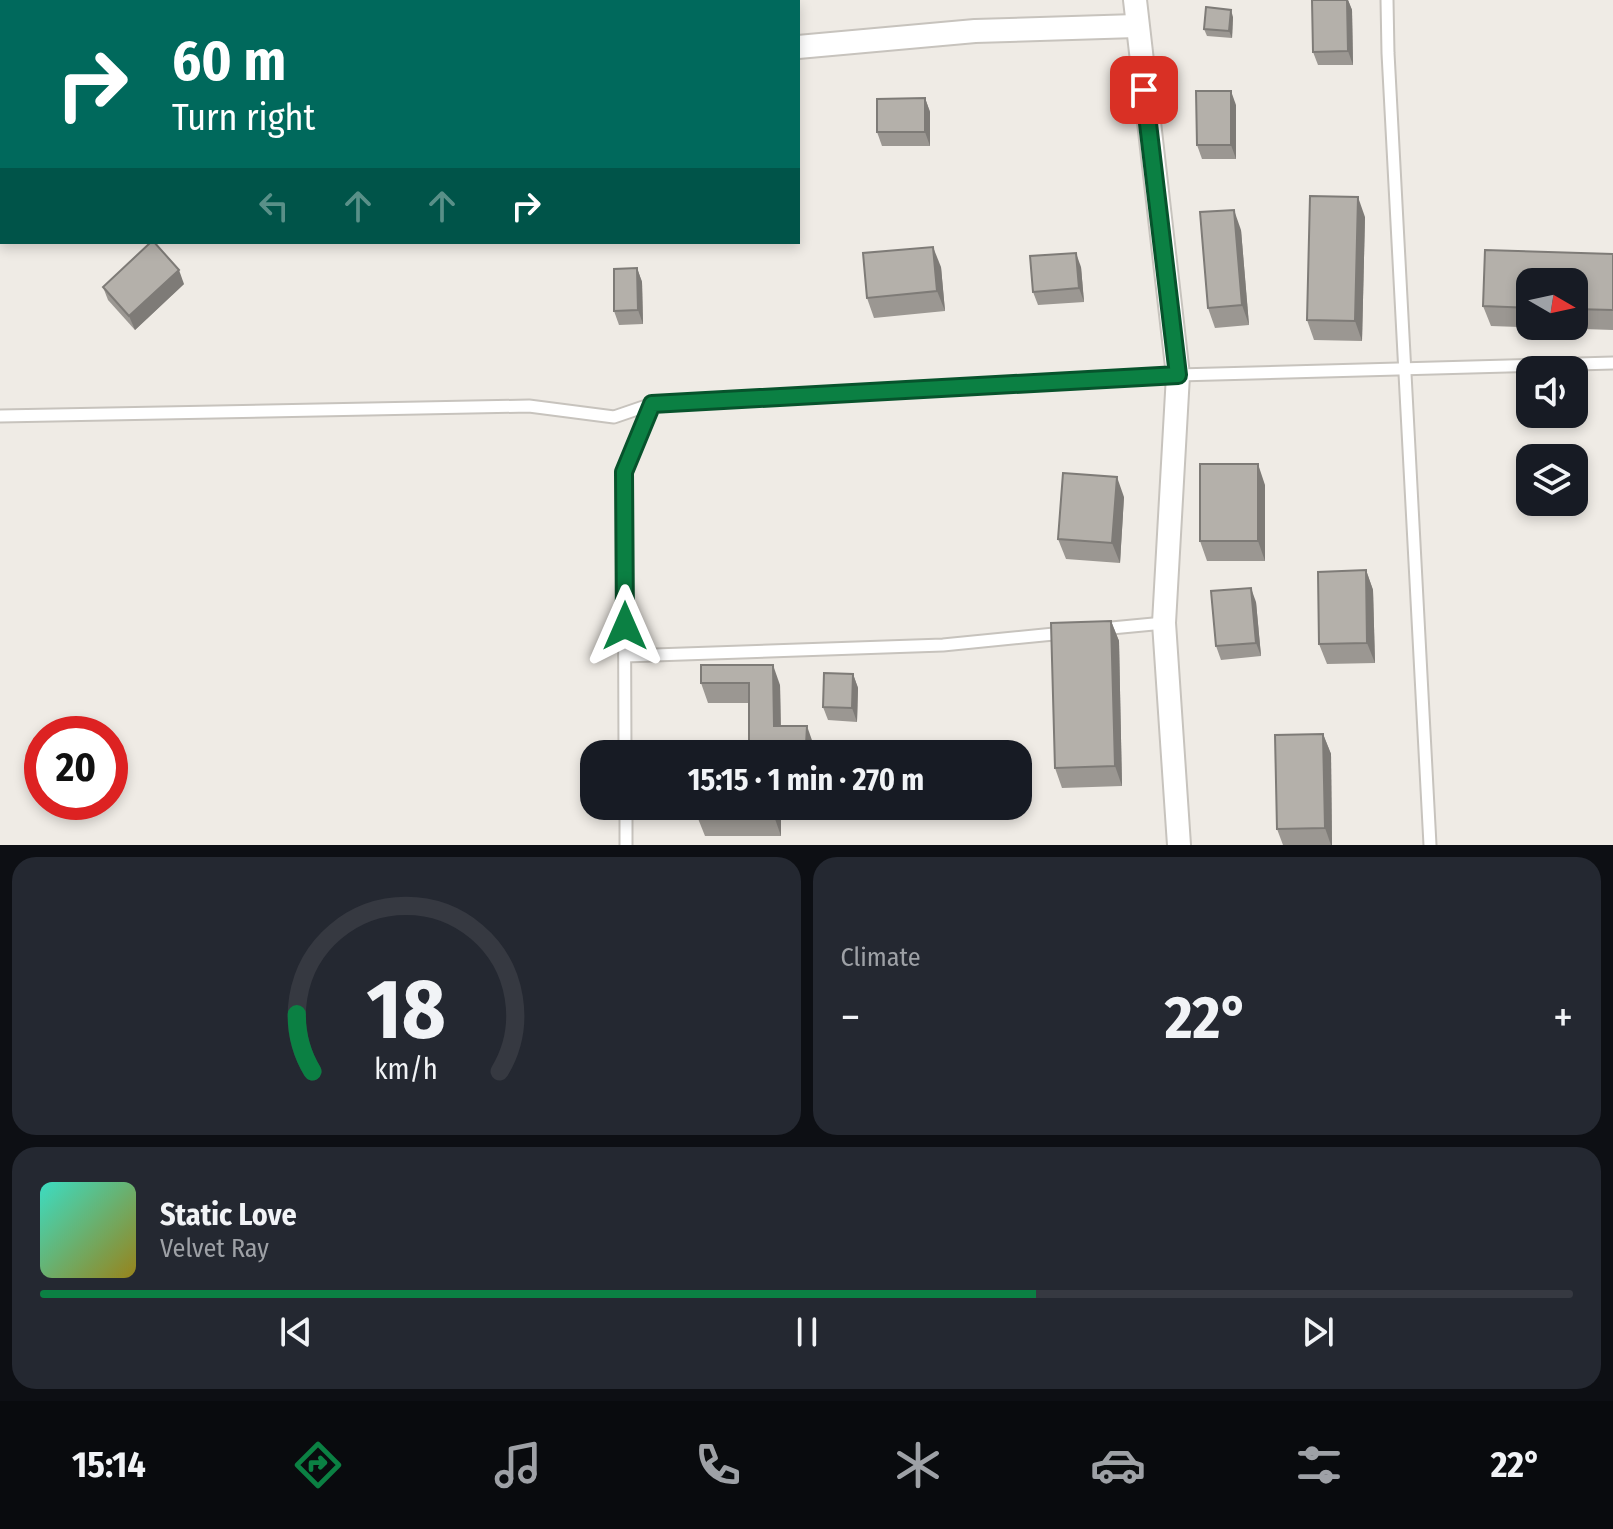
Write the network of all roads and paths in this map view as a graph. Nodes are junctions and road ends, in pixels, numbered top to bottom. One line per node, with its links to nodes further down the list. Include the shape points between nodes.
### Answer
1 (1135, 0): 3 (street)
2 (1387, 0): 6 (lane)
3 (1136, 26): 4 (street, via 975,31); 7 (street)
4 (800, 47)
5 (1613, 363): 6 (lane)
6 (1406, 369): 7 (lane); 18 (lane)
7 (1178, 375): 8 (lane); 10 (street)
8 (652, 404): 9 (lane, via 614,417 529,406); 13 (lane, via 624,472)
9 (0, 416)
10 (1164, 623): 11 (lane); 17 (street)
11 (1085, 631)
12 (1069, 632): 13 (lane, via 943,645)
13 (625, 656): 14 (lane)
14 (625, 740)
15 (626, 820): 16 (lane)
16 (626, 845)
17 (1179, 845)
18 (1430, 845)

